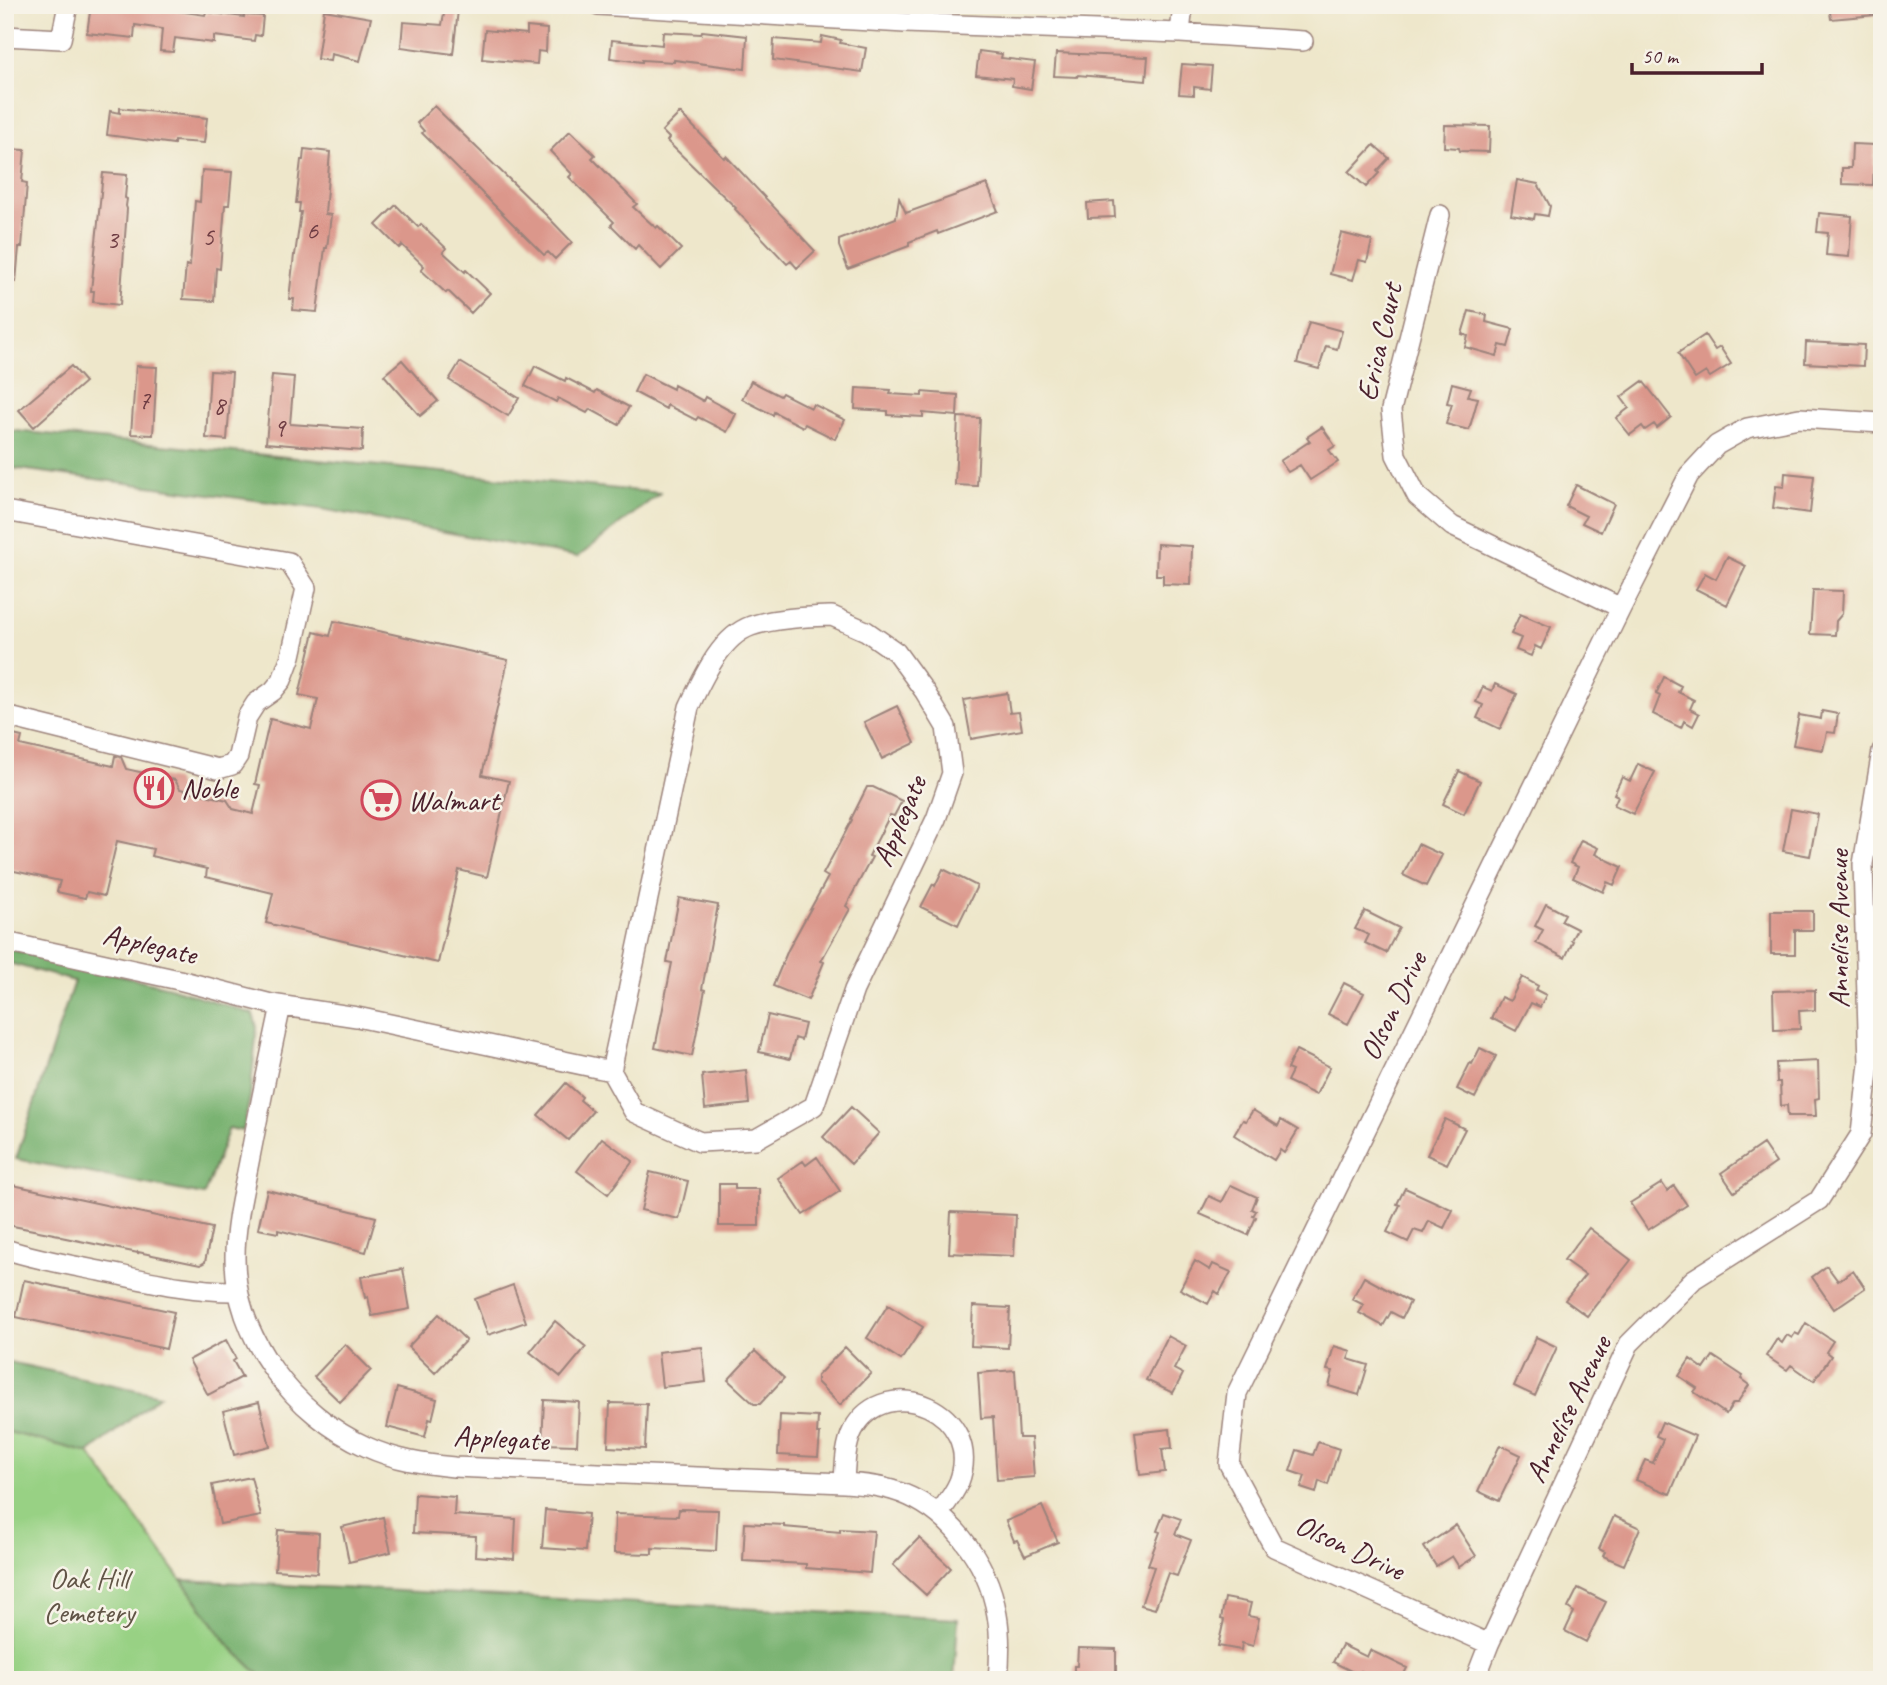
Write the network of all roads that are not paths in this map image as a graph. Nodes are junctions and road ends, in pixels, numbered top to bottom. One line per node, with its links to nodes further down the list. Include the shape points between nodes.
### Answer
1 (68, 5): 5 (street, via 61,39)
2 (598, 5): 4 (street)
3 (1182, 5): 4 (street)
4 (1180, 33): 6 (street)
5 (5, 36)
6 (1303, 41)
7 (1440, 215): 10 (street, Erica Court, via 1391,411 1396,455 1417,496 1452,526)
8 (1882, 423): 10 (street, Olson Drive, via 1799,418 1747,428 1717,445 1689,475)
9 (5, 511): 11 (street, via 289,562 306,588 282,680 247,717 232,765 218,769)
10 (1620, 608): 20 (street, Olson Drive, via 1237,1393 1229,1464 1274,1547)
11 (5, 716)
12 (1882, 751): 20 (street, Annelise Avenue, via 1863,864 1869,1063 1861,1134 1819,1200 1694,1279 1629,1344)
13 (5, 942): 14 (street, Applegate)
14 (281, 1006): 15 (street, Applegate, via 357,1017); 17 (street, Applegate, via 238,1221)
15 (611, 1071): 15 (street, Applegate, via 689,707 704,677 726,643 749,627 832,615 866,631 896,652 925,692 946,727 952,773 936,819 854,990 814,1106 756,1139 700,1142 634,1112)
16 (5, 1249): 17 (street, via 166,1285)
17 (238, 1291): 18 (street, Applegate, via 257,1341 288,1389 324,1423 367,1448 397,1458 454,1467)
18 (844, 1483): 19 (street, Applegate, via 895,1490); 19 (street, via 846,1451 861,1418 884,1404 906,1401 926,1405 944,1415 952,1426 963,1457 958,1483)
19 (939, 1513): 21 (street, Applegate, via 981,1566 995,1606 1001,1652)
20 (1489, 1644): 22 (street, Annelise Avenue)
21 (998, 1680)
22 (1475, 1680)

